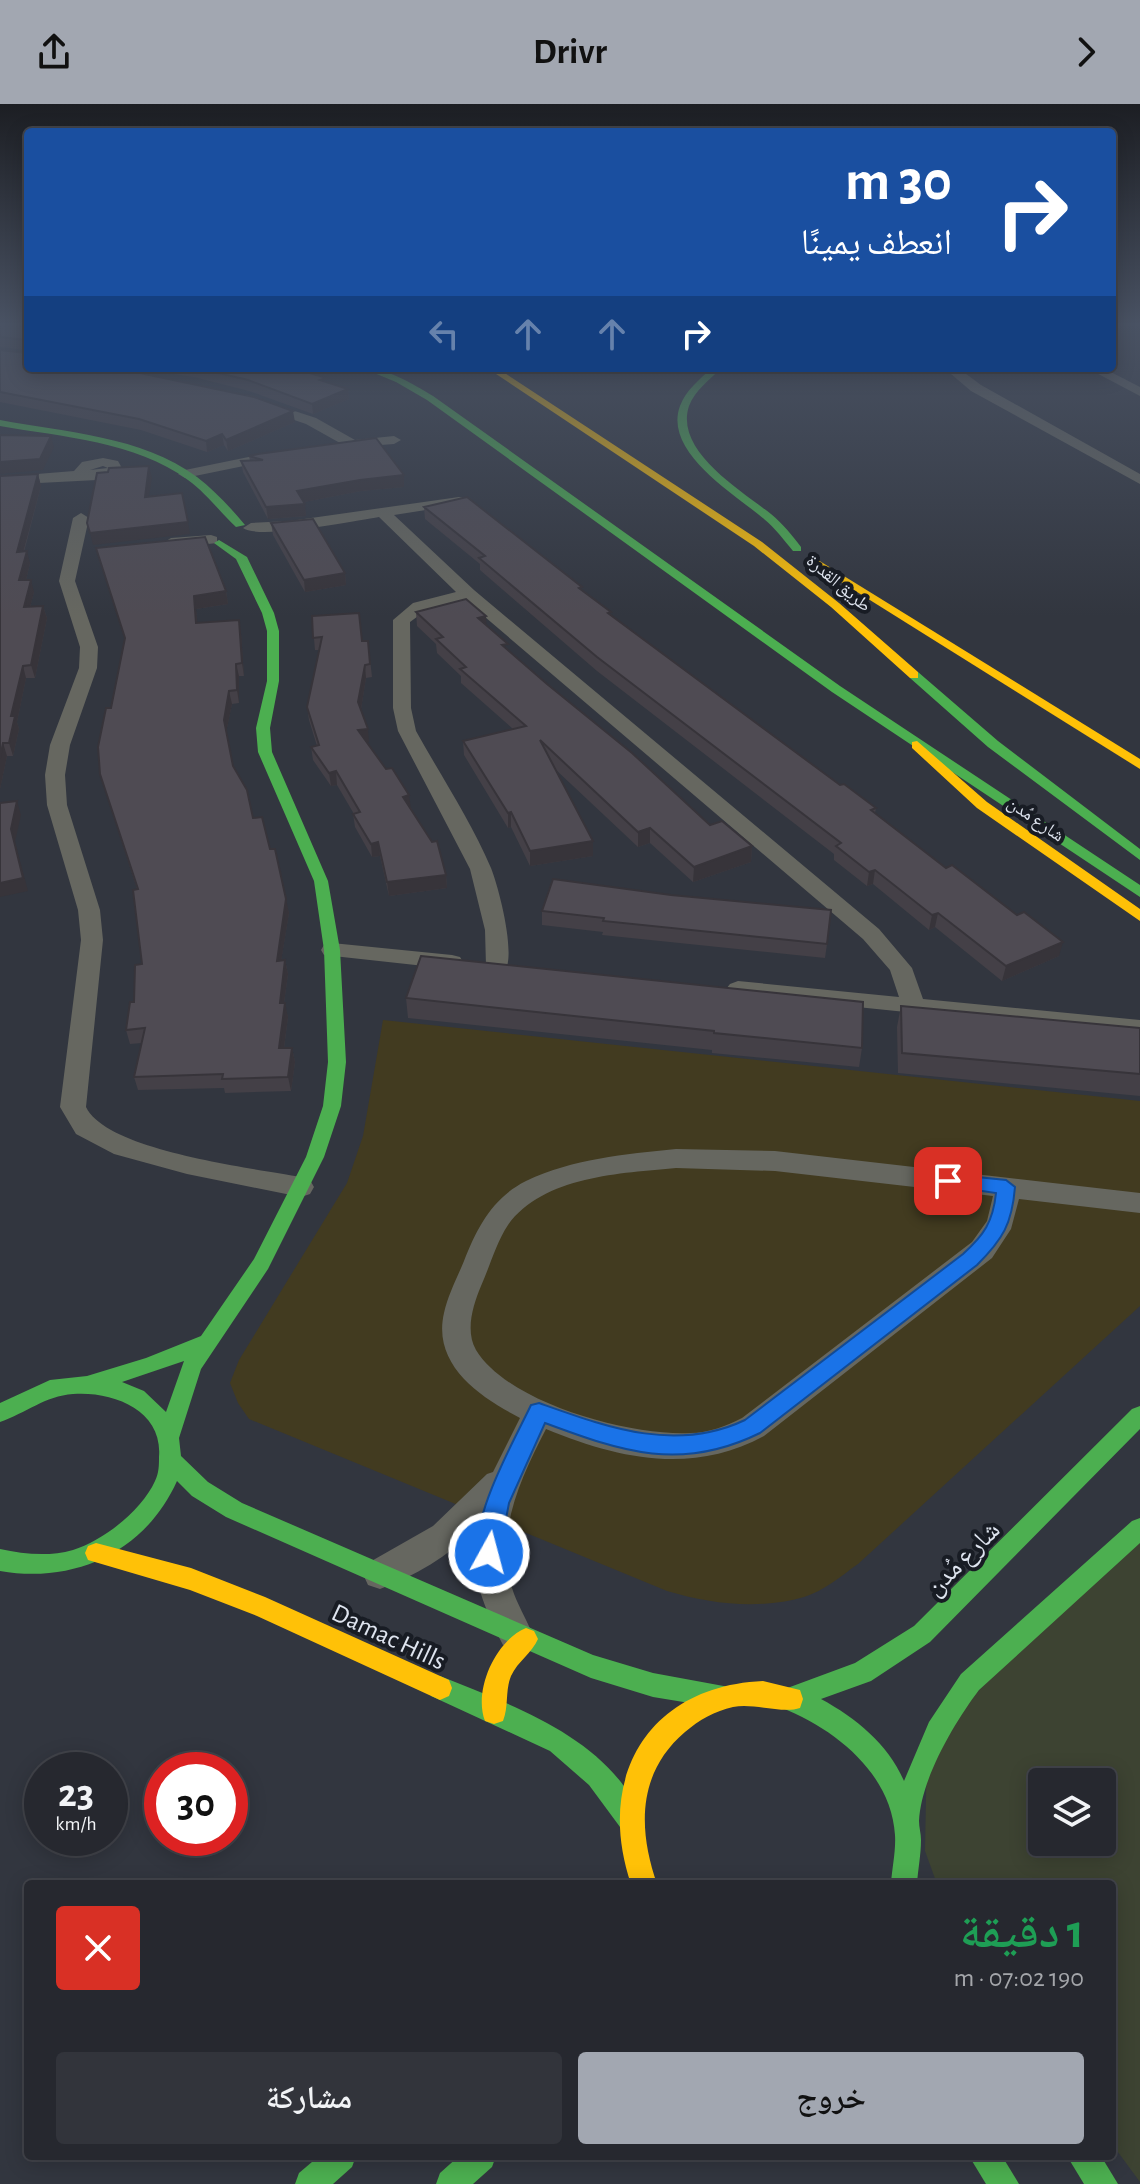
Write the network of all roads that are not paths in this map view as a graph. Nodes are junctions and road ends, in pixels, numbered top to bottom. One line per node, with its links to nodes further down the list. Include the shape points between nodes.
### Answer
1 (311, 421): 9 (street)
2 (463, 421): 23 (main road)
3 (572, 421): 25 (main road, طريق القدرة, via 758,544 993,744)
4 (596, 421): 21 (main road, طريق القدرة)
5 (681, 421): 21 (main road, via 686,439 709,472 768,517)
6 (1035, 421): 14 (street)
7 (0, 423): 12 (main road, via 133,453)
8 (394, 440): 9 (street)
9 (352, 444): 10 (street)
10 (324, 448)
11 (297, 452): 12 (street)
12 (185, 474): 19 (main road, via 213,497)
13 (86, 475): 15 (street)
14 (1140, 480)
15 (0, 481)
16 (459, 501): 17 (street)
17 (382, 512): 19 (street); 22 (street)
18 (81, 518): 34 (street, via 80,554 67,581 89,647 88,668 60,745 55,775 57,805 89,910 92,940 73,1107 85,1128 108,1142)
19 (232, 534): 20 (street); 28 (main road, via 273,631 265,752 321,881)
20 (150, 546)
21 (797, 549): 24 (main road, طريق القدرة)
22 (468, 594): 29 (street, via 419,607 401,620 402,708 417,754 481,869 496,930); 32 (street, via 871,934 901,968)
23 (916, 744): 26 (main road); 27 (main road, شارع مُدن, via 982,805)
24 (1140, 765)
25 (1140, 856)
26 (1140, 892)
27 (1140, 916)
28 (332, 950): 29 (street); 34 (main road, via 336,1076 332,1106)
29 (497, 966): 30 (street)
30 (528, 969)
31 (713, 987): 32 (street)
32 (914, 1006): 33 (street)
33 (1140, 1028)
34 (301, 1187): 37 (main road, via 261,1264)
35 (1006, 1187): 36 (street); 39 (street, via 999,1228 982,1250 739,1434 707,1445 662,1446 594,1432); 39 (street, via 714,1156 640,1162 531,1190 509,1205 494,1225 462,1297 456,1332 463,1356 479,1377)
36 (1140, 1203)
37 (203, 1344): 38 (main road); 42 (main road, via 182,1388)
38 (92, 1382): 40 (main road, via 58,1385 25,1396); 42 (main road, via 124,1388 150,1403)
39 (539, 1412): 44 (street)
40 (0, 1413)
41 (1140, 1415): 51 (main road, شارع مُدن, via 1125,1440 922,1634 845,1683)
42 (169, 1436): 43 (main road)
43 (171, 1460): 46 (main road, via 160,1495 134,1528); 48 (main road, via 208,1497)
44 (510, 1469): 48 (street, via 449,1535); 49 (street, via 493,1519 489,1553 494,1584)
45 (1140, 1528): 54 (main road, via 949,1705 919,1764)
46 (96, 1553): 47 (main road, via 43,1567); 52 (main road, Damac Hills, via 160,1569 253,1603)
47 (0, 1560)
48 (380, 1574): 49 (main road)
49 (520, 1636): 50 (main road, via 642,1685); 52 (main road, via 497,1674)
50 (720, 1696): 51 (main road, via 756,1691); 53 (main road, via 692,1705 656,1740 635,1779)
51 (794, 1696): 54 (main road, via 835,1716 877,1756 896,1788)
52 (494, 1712): 53 (main road, Damac Hills, via 559,1742 587,1762)
53 (629, 1818): 55 (main road)
54 (906, 1823): 58 (main road)
55 (634, 1859): 56 (main road); 57 (main road)
56 (622, 1880)
57 (642, 1880)
58 (905, 1880)
59 (337, 2160): 63 (main road)
60 (477, 2160): 64 (main road)
61 (987, 2160): 65 (main road)
62 (1085, 2160): 66 (main road)
63 (310, 2184)
64 (451, 2184)
65 (1004, 2184)
66 (1103, 2184)

